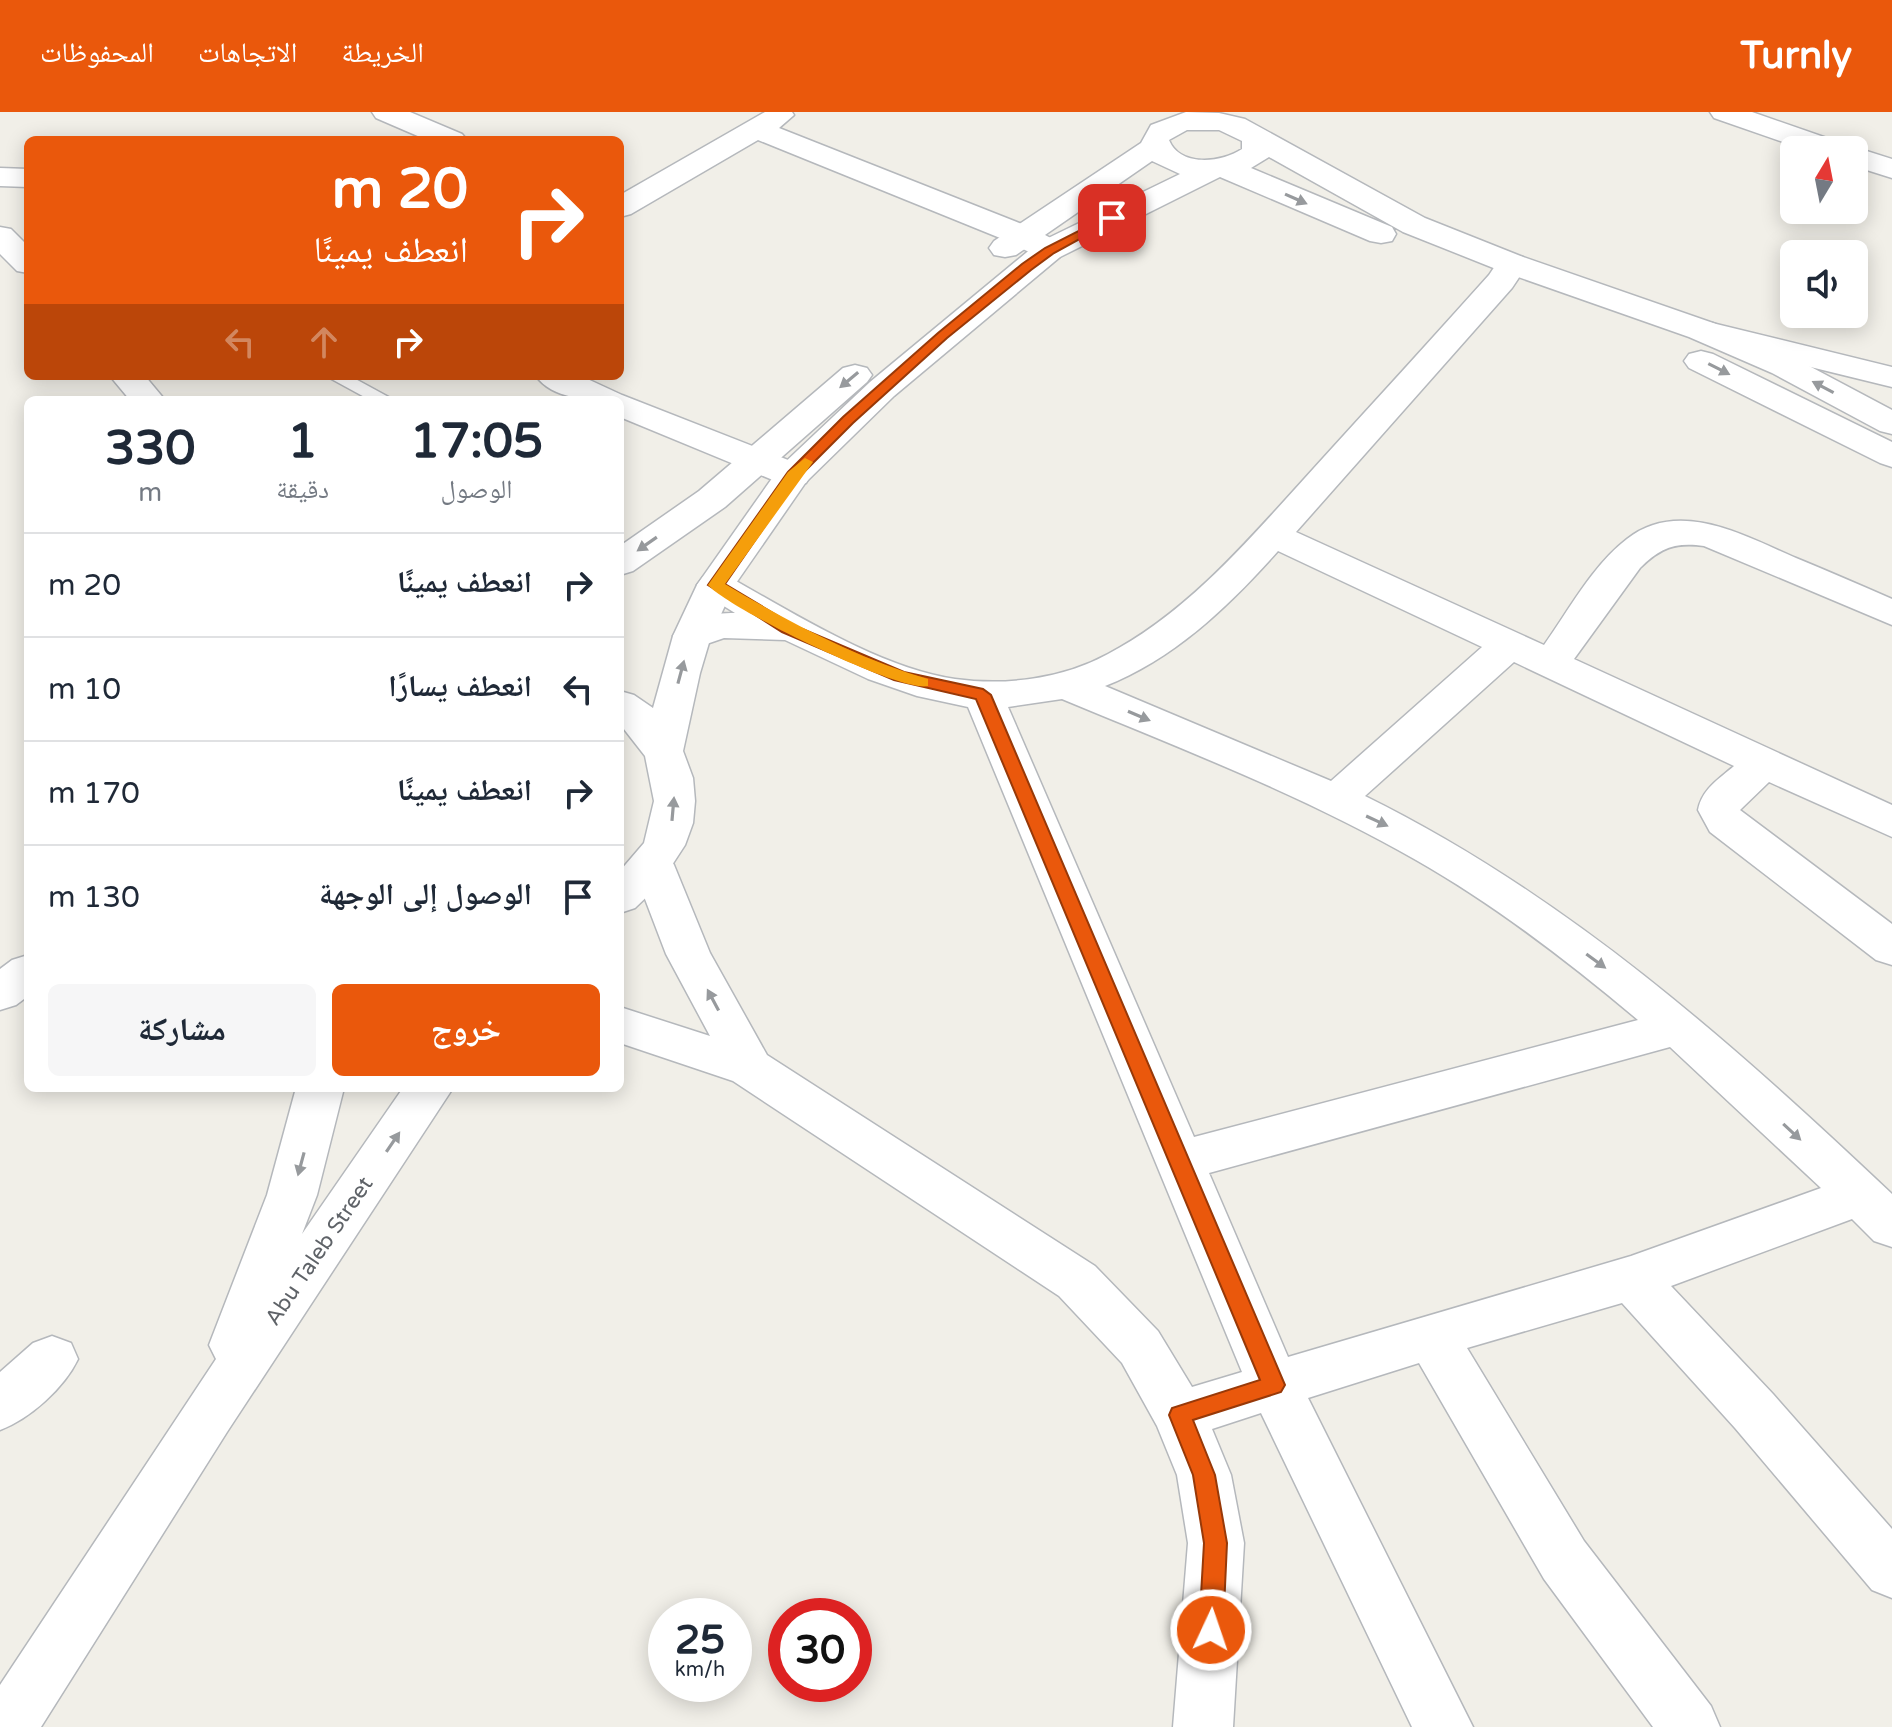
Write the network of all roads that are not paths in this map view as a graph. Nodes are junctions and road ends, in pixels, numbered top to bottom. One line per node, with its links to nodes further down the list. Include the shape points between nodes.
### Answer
1 (386, 112): 8 (street)
2 (786, 112): 6 (street)
3 (1724, 112): 4 (street)
4 (1763, 118): 9 (street)
5 (1238, 124): 7 (street, via 1193,118); 11 (street, via 1257,153 1239,165); 19 (street)
6 (757, 129): 15 (street); 17 (street)
7 (1157, 129): 11 (street, via 1171,160); 17 (street)
8 (443, 136)
9 (1803, 136)
10 (1868, 161): 12 (street)
11 (1220, 168): 17 (street); 19 (street, one-way to 19, via 1319,209)
12 (1892, 169)
13 (0, 177): 14 (street)
14 (24, 178)
15 (624, 206)
16 (11, 241): 18 (street)
17 (1035, 243): 31 (street, one-way to 31); 32 (street, via 1000,287)
18 (24, 259)
19 (1506, 272): 20 (street); 30 (street, one-way to 30, via 1674,347); 33 (street)
20 (1701, 330): 21 (street); 29 (street, one-way to 20, via 1784,366)
21 (1892, 377)
22 (130, 380): 25 (street)
23 (348, 380): 26 (lane)
24 (562, 380): 27 (street)
25 (144, 396)
26 (378, 396)
27 (599, 396)
28 (624, 407): 31 (street)
29 (1892, 424)
30 (1892, 456)
31 (754, 461): 32 (street); 34 (street, one-way to 34, via 712,499)
32 (793, 475): 35 (street)
33 (1273, 535): 39 (street); 41 (street, via 1176,628 1124,663)
34 (624, 560)
35 (716, 585): 37 (street); 38 (street)
36 (1892, 613): 40 (street, via 1713,536 1668,533 1648,540 1617,572)
37 (788, 628): 38 (street, via 728,626); 42 (street, via 899,676)
38 (692, 636): 44 (street, one-way to 38)
39 (1510, 644): 40 (street); 46 (street)
40 (1551, 663): 45 (street)
41 (1068, 686): 42 (street); 46 (street, one-way to 46)
42 (983, 695): 58 (street)
43 (624, 706): 44 (street)
44 (665, 748): 48 (street, one-way to 44, via 672,825 676,785)
45 (1765, 762): 47 (street); 50 (street, via 1721,800 1725,821)
46 (1334, 801): 54 (street, one-way to 54, via 1484,882 1625,982)
47 (1892, 822)
48 (653, 865): 49 (street); 55 (street, one-way to 48, via 688,954)
49 (624, 893)
50 (1892, 948)
51 (24, 975): 52 (street)
52 (0, 993)
53 (624, 1026): 55 (street)
54 (1678, 1027): 58 (street); 59 (street, one-way to 59)
55 (750, 1068): 66 (street, via 1077,1281 1140,1347)
56 (319, 1092): 65 (street, Abu Taleb Street, one-way to 65, via 292,1195)
57 (426, 1092): 65 (street, Abu Taleb Street, one-way to 57)
58 (1180, 1161): 63 (street)
59 (1876, 1210): 60 (street)
60 (1632, 1278): 61 (street); 67 (street)
61 (1431, 1336): 63 (street); 71 (street, via 1564,1560)
62 (52, 1359): 64 (street)
63 (1274, 1385): 66 (street); 70 (street)
64 (0, 1406)
65 (208, 1415): 68 (street, Abu Taleb Street)
66 (1180, 1415): 69 (street, via 1204,1475 1216,1543)
67 (1892, 1571)
68 (7, 1727)
69 (1203, 1727)
70 (1443, 1727)
71 (1690, 1727)

